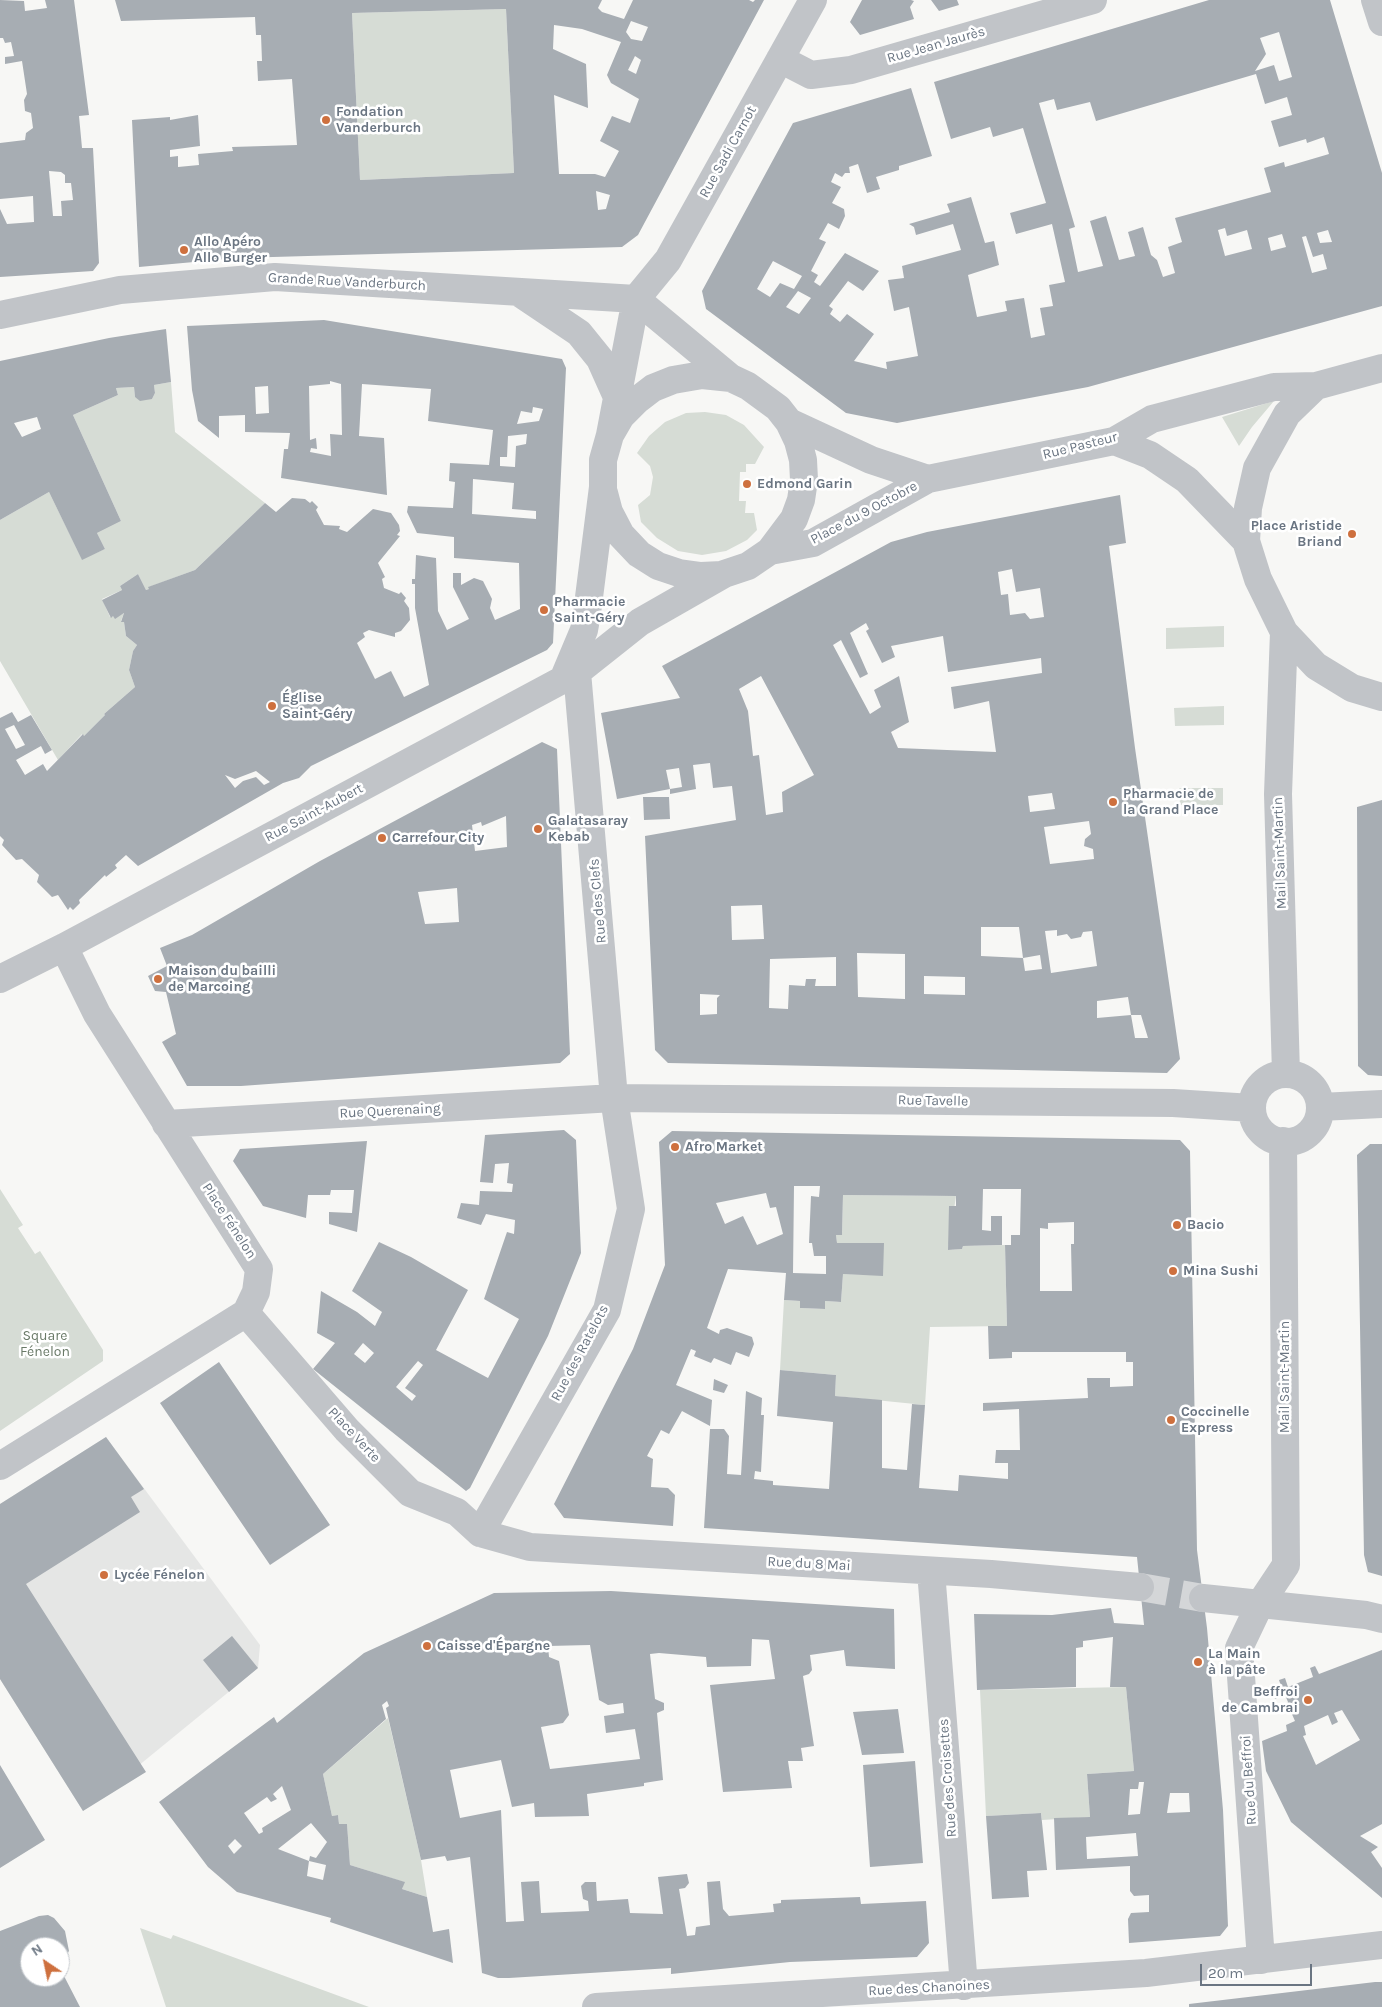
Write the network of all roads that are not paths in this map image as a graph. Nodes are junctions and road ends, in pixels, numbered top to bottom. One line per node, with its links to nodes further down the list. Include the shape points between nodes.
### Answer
1 (813, 0): 5 (street, Rue Sadi Carnot)
2 (1093, 0): 5 (street, Rue Jean Jaurès, via 851,70 811,75)
3 (1375, 0): 4 (street)
4 (1382, 22)
5 (780, 59): 7 (street, Rue Sadi Carnot, via 668,260)
6 (517, 291): 7 (street, Grande Rue Vanderburch); 8 (street, Grande Rue Vanderburch, via 275,277 120,290); 12 (street, via 579,333 600,359)
7 (636, 299): 10 (street, Place du 9 Octobre); 12 (street, Place du 9 Octobre)
8 (0, 315)
9 (1382, 368): 11 (street)
10 (731, 378): 13 (street, Place du 9 Octobre, via 764,395); 14 (street, Place du 9 Octobre, via 702,375 672,380 653,388 626,411)
11 (1316, 386): 15 (street, Rue Pasteur, via 1274,387 1152,419); 18 (street, via 1287,414 1257,468 1248,508)
12 (617, 397): 14 (street, Place du 9 Octobre)
13 (789, 422): 16 (street, Place du 9 Octobre, via 871,460); 19 (street, Place du 9 Octobre, via 803,460 804,480 794,519)
14 (610, 435): 17 (street, Place du 9 Octobre, via 603,460)
15 (1114, 441): 16 (street, Rue Pasteur); 18 (street, via 1150,455 1187,480)
16 (928, 479): 19 (street, Place du 9 Octobre, via 813,543)
17 (603, 487): 20 (street, Place du 9 Octobre, via 613,520 639,554 658,566 679,573); 22 (street, Place du 9 Octobre, via 584,630)
18 (1246, 540): 21 (street, via 1258,579)
19 (770, 551): 20 (street, Place du 9 Octobre, via 748,566)
20 (724, 574): 22 (street, Place du 9 Octobre, via 640,622)
21 (1284, 632): 23 (street, via 1316,666 1352,688); 27 (street, Mail Saint-Martin, via 1278,794)
22 (570, 676): 24 (street, Place du 9 Octobre); 25 (street, Rue Saint-Aubert)
23 (1382, 698)
24 (580, 703): 28 (street, Rue des Clefs)
25 (64, 947): 26 (street); 32 (street, Place Fénelon, via 97,1014)
26 (0, 979)
27 (1286, 1074): 30 (street, via 1295,1075 1310,1084 1319,1098); 31 (street, via 1276,1075 1258,1088)
28 (614, 1098): 31 (street, Rue Tavelle, via 1173,1103); 32 (street, Rue Querenaing); 36 (street, Rue des Ratelots, via 631,1209 607,1310)
29 (1382, 1104): 30 (street)
30 (1320, 1107): 33 (street, via 1319,1118 1305,1136)
31 (1252, 1108): 33 (street, via 1254,1118 1265,1134)
32 (166, 1124): 34 (street, Place Fénelon, via 259,1269 256,1292)
33 (1283, 1142): 40 (street, Mail Saint-Martin, via 1286,1565)
34 (246, 1313): 35 (street); 36 (street, Place Verte, via 348,1430 410,1493 457,1512)
35 (0, 1466)
36 (480, 1533): 37 (street, Rue du 8 Mai, via 530,1547)
37 (931, 1571): 38 (street, Rue du 8 Mai); 44 (street, Rue des Croisettes)
38 (1140, 1587)
39 (1203, 1598): 40 (street)
40 (1260, 1604): 41 (street); 43 (street, Rue du Beffroi, via 1239,1648)
41 (1382, 1619)
42 (1382, 1945): 43 (street, Rue des Chanoines)
43 (1261, 1960): 44 (street, Rue des Chanoines, via 1146,1973)
44 (964, 1986): 45 (street, Rue des Chanoines)
45 (596, 2007)

